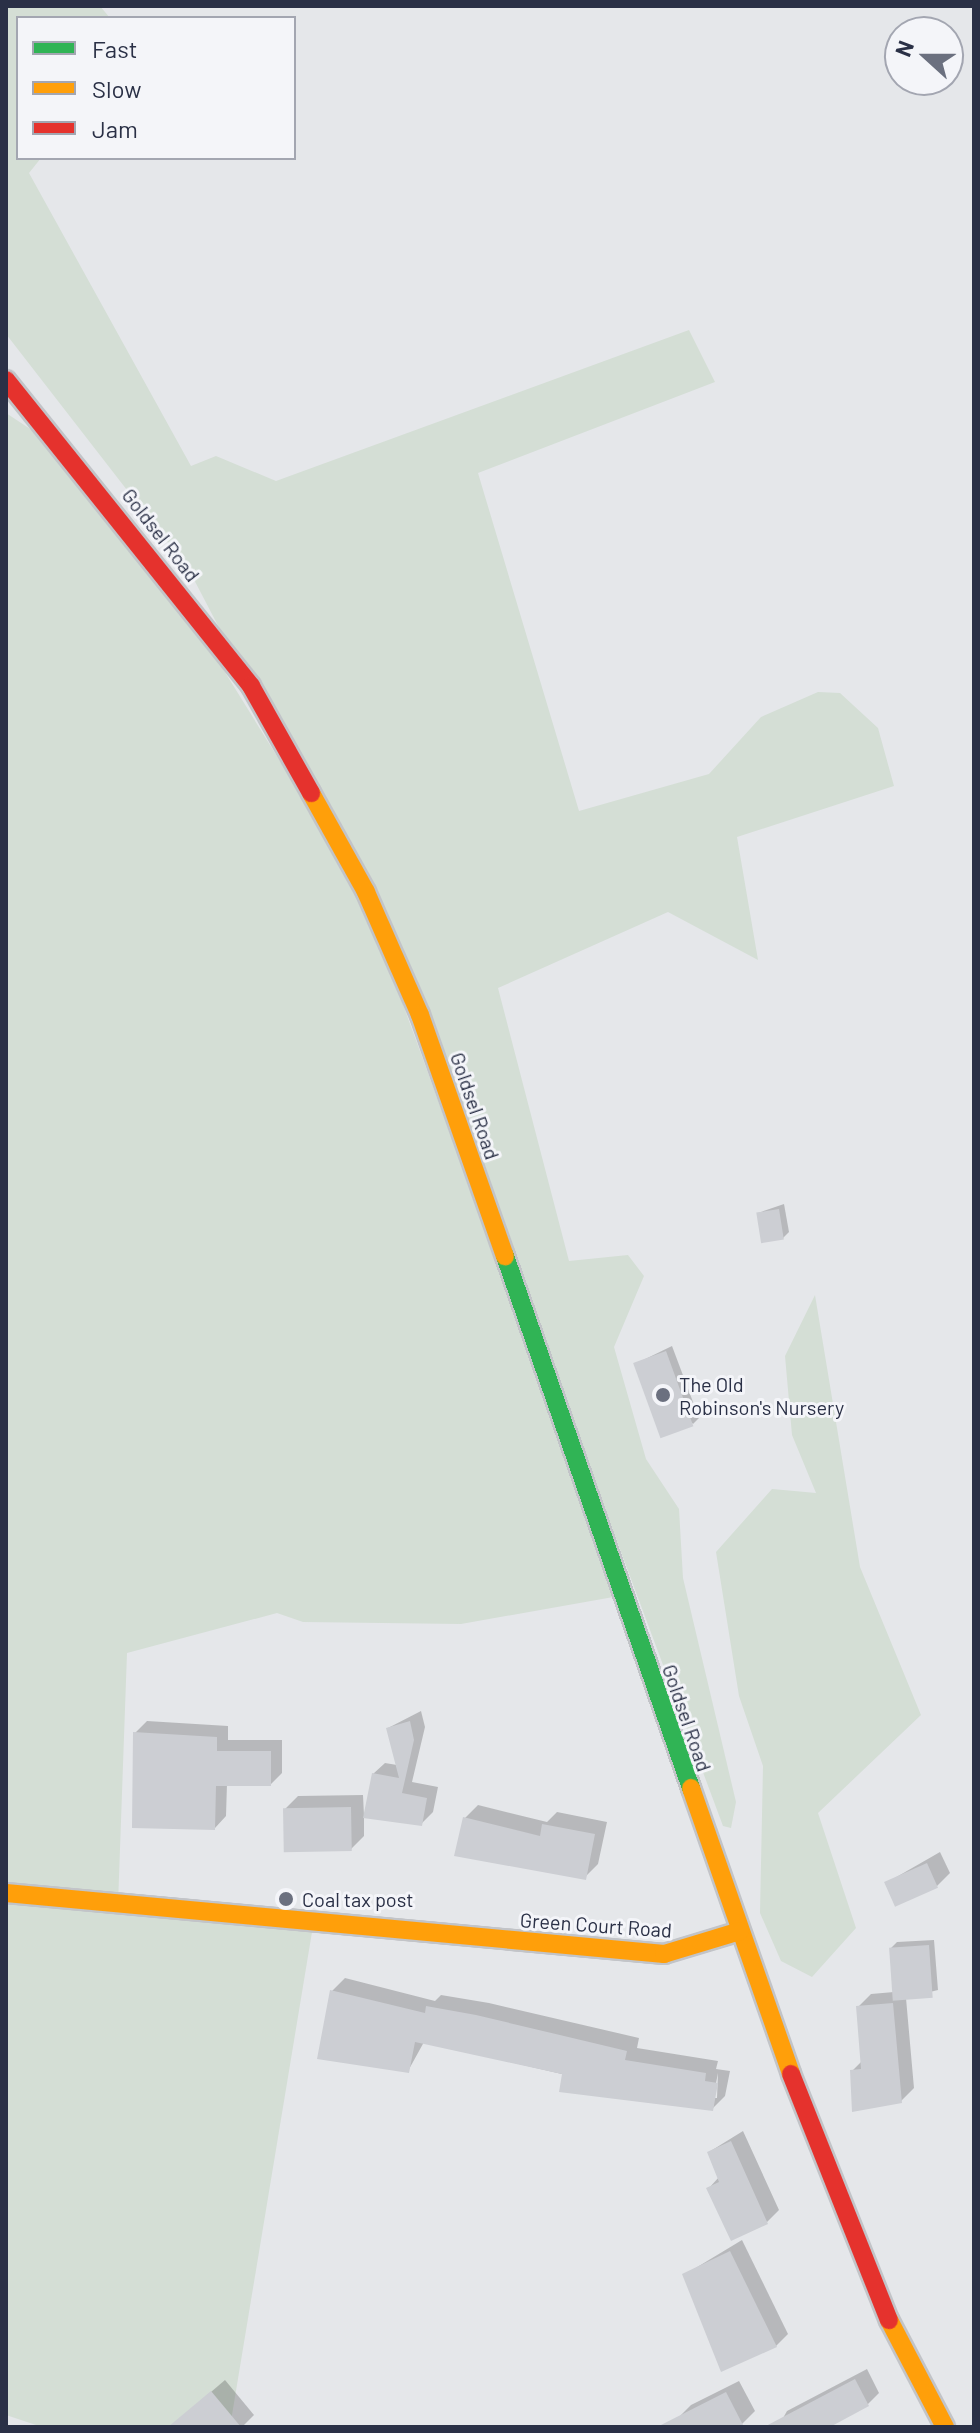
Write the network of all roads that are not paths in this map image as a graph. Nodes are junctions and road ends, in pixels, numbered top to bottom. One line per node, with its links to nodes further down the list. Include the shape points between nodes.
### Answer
1 (6, 380): 3 (main road, Goldsel Road, via 251,686 366,892 420,1015)
2 (6, 1893): 3 (main road, Green Court Road, via 664,1954)
3 (740, 1931): 4 (main road, via 861,2259)
4 (945, 2427)

